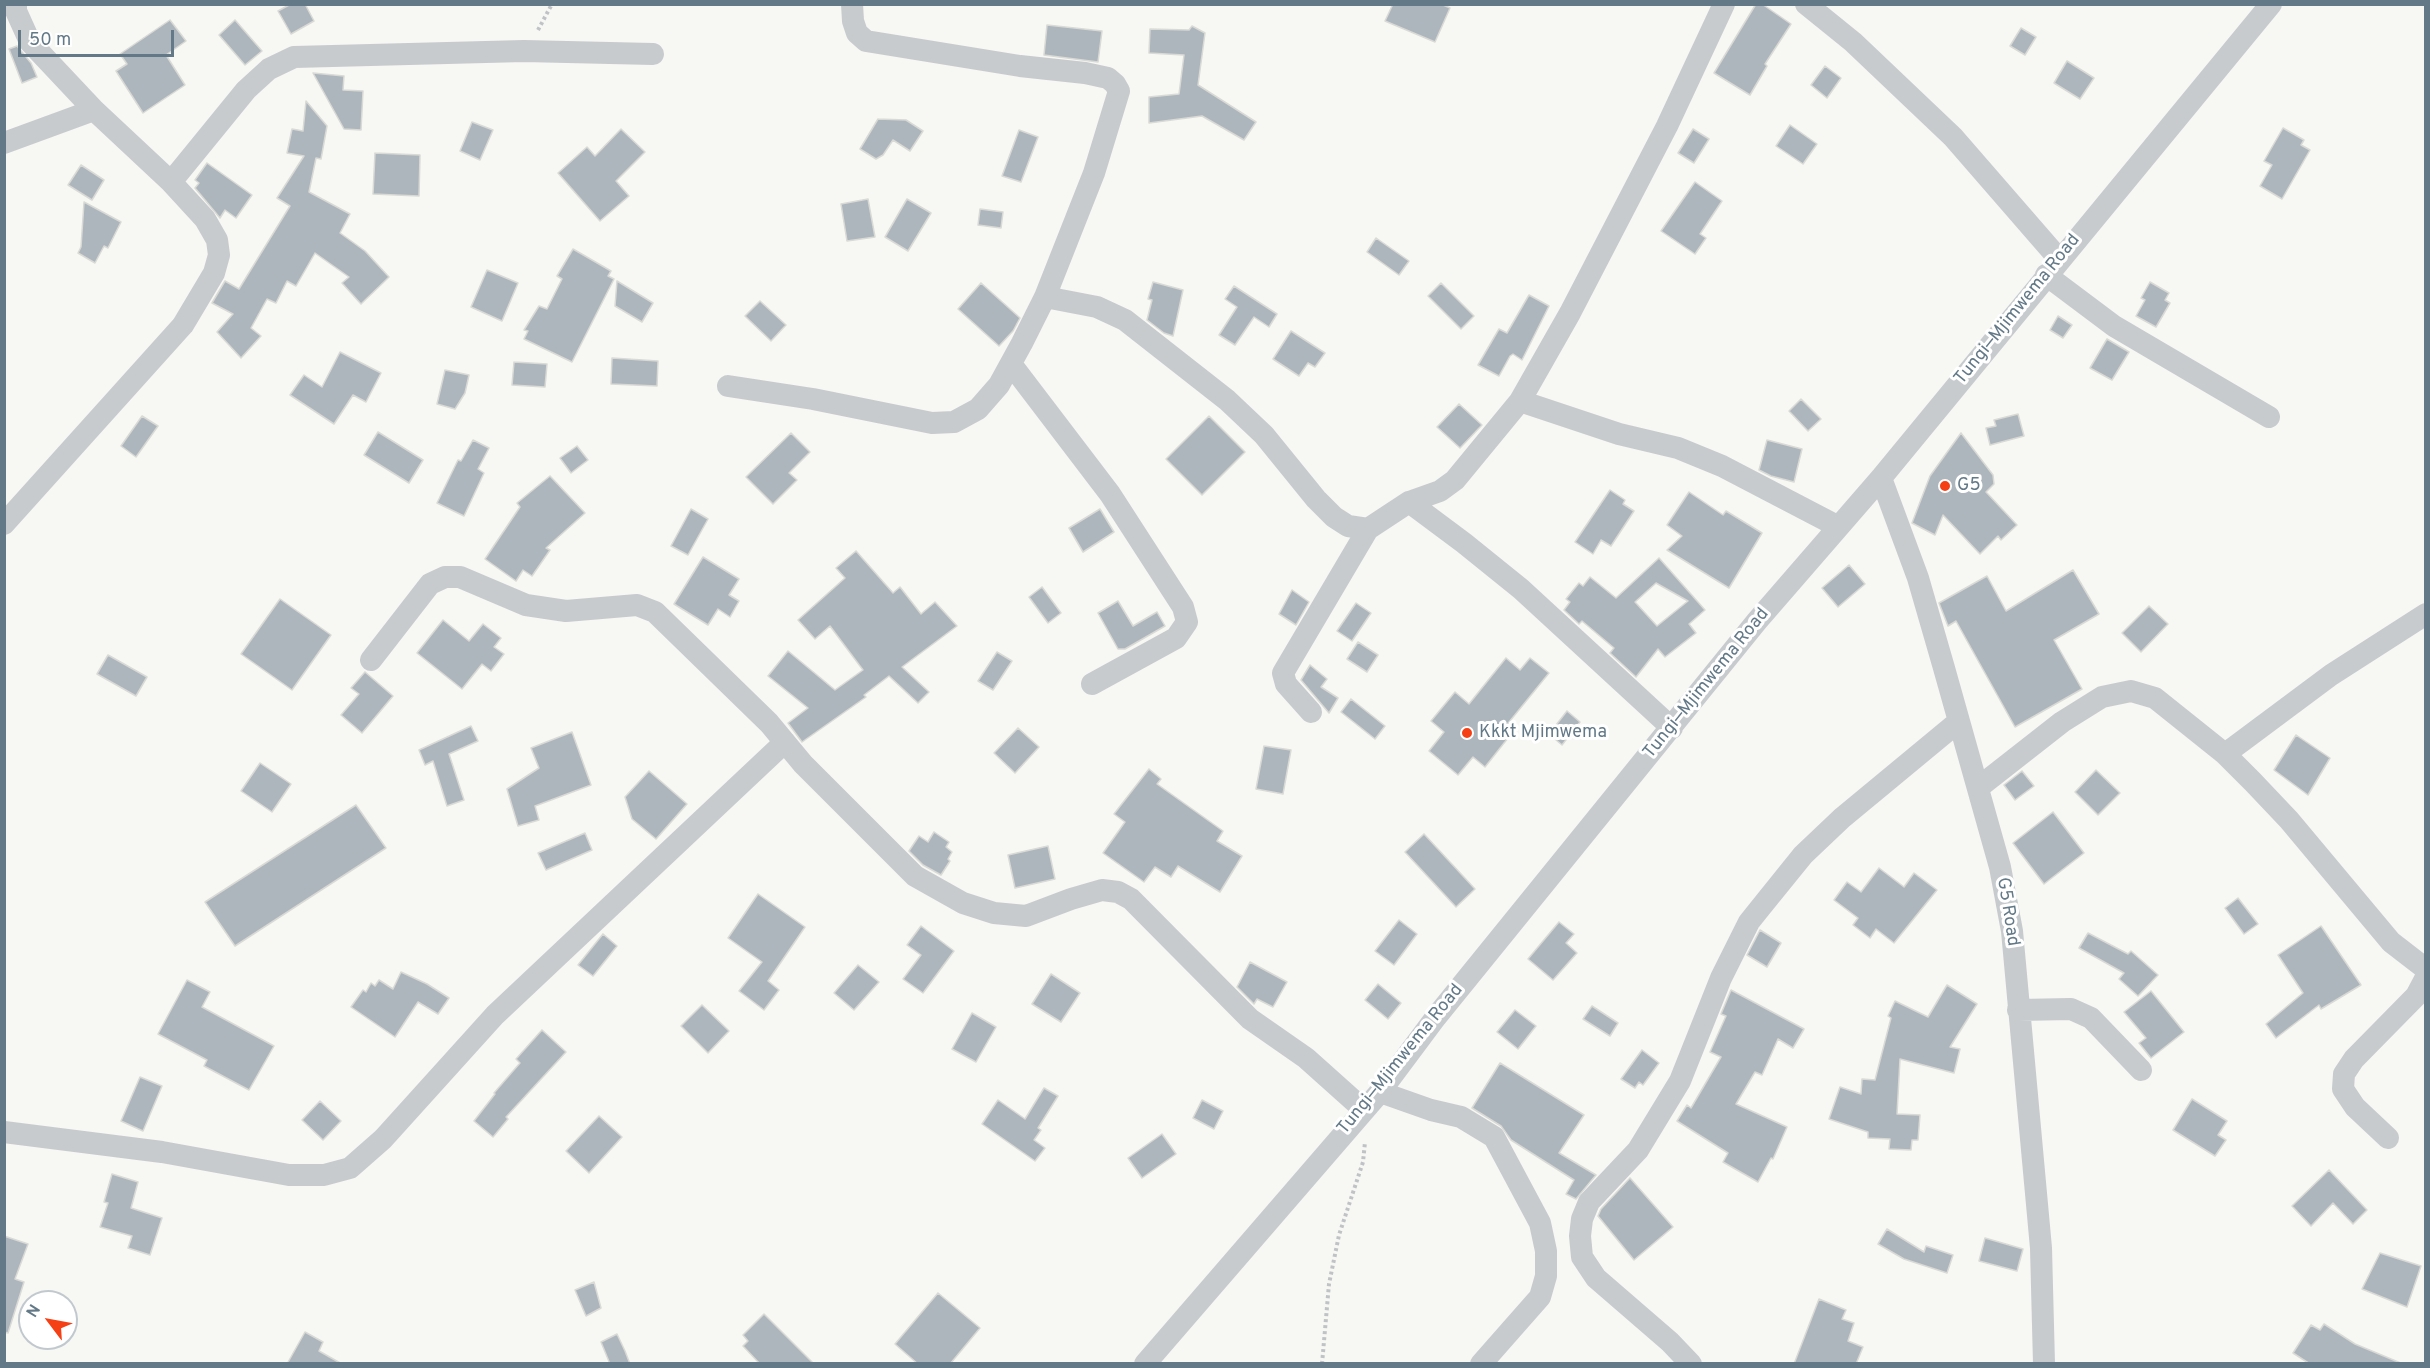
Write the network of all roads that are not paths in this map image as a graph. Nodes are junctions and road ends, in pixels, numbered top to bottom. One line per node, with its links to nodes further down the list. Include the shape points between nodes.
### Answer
1 (852, 4): 11 (street, via 857,33 866,40 1085,73 1108,78 1115,84 1119,91 1094,172)
2 (1724, 4): 14 (street, via 1667,126)
3 (1806, 4): 10 (street, via 1853,42 1953,137)
4 (14, 7): 7 (street, via 30,42)
5 (2261, 8): 10 (street, Tungi—Mjimwema Road)
6 (652, 54): 9 (street, via 524,51 294,57 269,69 246,90)
7 (94, 110): 8 (street); 9 (street)
8 (4, 143)
9 (171, 182): 18 (street, via 205,219 217,240 219,255 214,273 183,325)
10 (2052, 267): 15 (street, via 2114,326); 16 (street, Tungi—Mjimwema Road)
11 (1044, 297): 12 (street); 20 (street, via 1096,307 1125,320 1264,435 1335,517 1348,526)
12 (1011, 364): 13 (street, via 978,409 954,422 932,423); 23 (street, via 1110,494 1185,614 1187,622 1176,638)
13 (728, 386)
14 (1520, 401): 17 (street, via 1455,480); 19 (street, via 1619,434 1678,448 1722,466)
15 (2269, 417)
16 (1881, 478): 19 (street, Tungi—Mjimwema Road); 25 (street, G5 Road, via 1918,578)
17 (1408, 502): 20 (street); 26 (street, via 1521,589)
18 (4, 524)
19 (1837, 526): 26 (street, Tungi—Mjimwema Road)
20 (1368, 529): 24 (street, via 1283,673 1286,684)
21 (2426, 614): 28 (street, via 2331,675)
22 (371, 660): 27 (street, via 430,584 445,577 471,580 526,605 566,611 637,605 655,612)
23 (1092, 684)
24 (1311, 712)
25 (1958, 722): 29 (street, G5 Road); 40 (street, via 1834,825 1761,906 1721,978 1680,1081 1638,1150 1589,1202 1582,1219 1581,1257 1596,1278)
26 (1672, 728): 34 (street, Tungi—Mjimwema Road, via 1449,1000)
27 (785, 742): 35 (street, via 915,876 963,903 994,913 1026,916 1102,890 1119,892 1131,899 1220,992 1250,1019 1306,1058); 36 (street, via 495,1015 383,1139 350,1168 324,1175 289,1174 162,1152)
28 (2225, 754): 29 (street, via 2155,698 2131,691 2102,698 2062,722); 30 (street, via 2289,820 2391,942)
29 (1978, 787): 32 (street, G5 Road, via 2000,867 2012,931)
30 (2426, 969)
31 (2426, 977): 37 (street, via 2416,996 2344,1074 2343,1089 2355,1107)
32 (2018, 1010): 33 (street, via 2071,1009 2091,1018); 41 (street, G5 Road, via 2041,1248)
33 (2141, 1070)
34 (1380, 1092): 35 (street, Tungi—Mjimwema Road); 39 (street, via 1461,1117 1494,1137 1540,1224 1546,1251 1546,1276 1540,1297)
35 (1364, 1109): 38 (street, Tungi—Mjimwema Road)
36 (4, 1132)
37 (2388, 1138)
38 (1145, 1364)
39 (1481, 1364)
40 (1691, 1364)
41 (2044, 1364)

